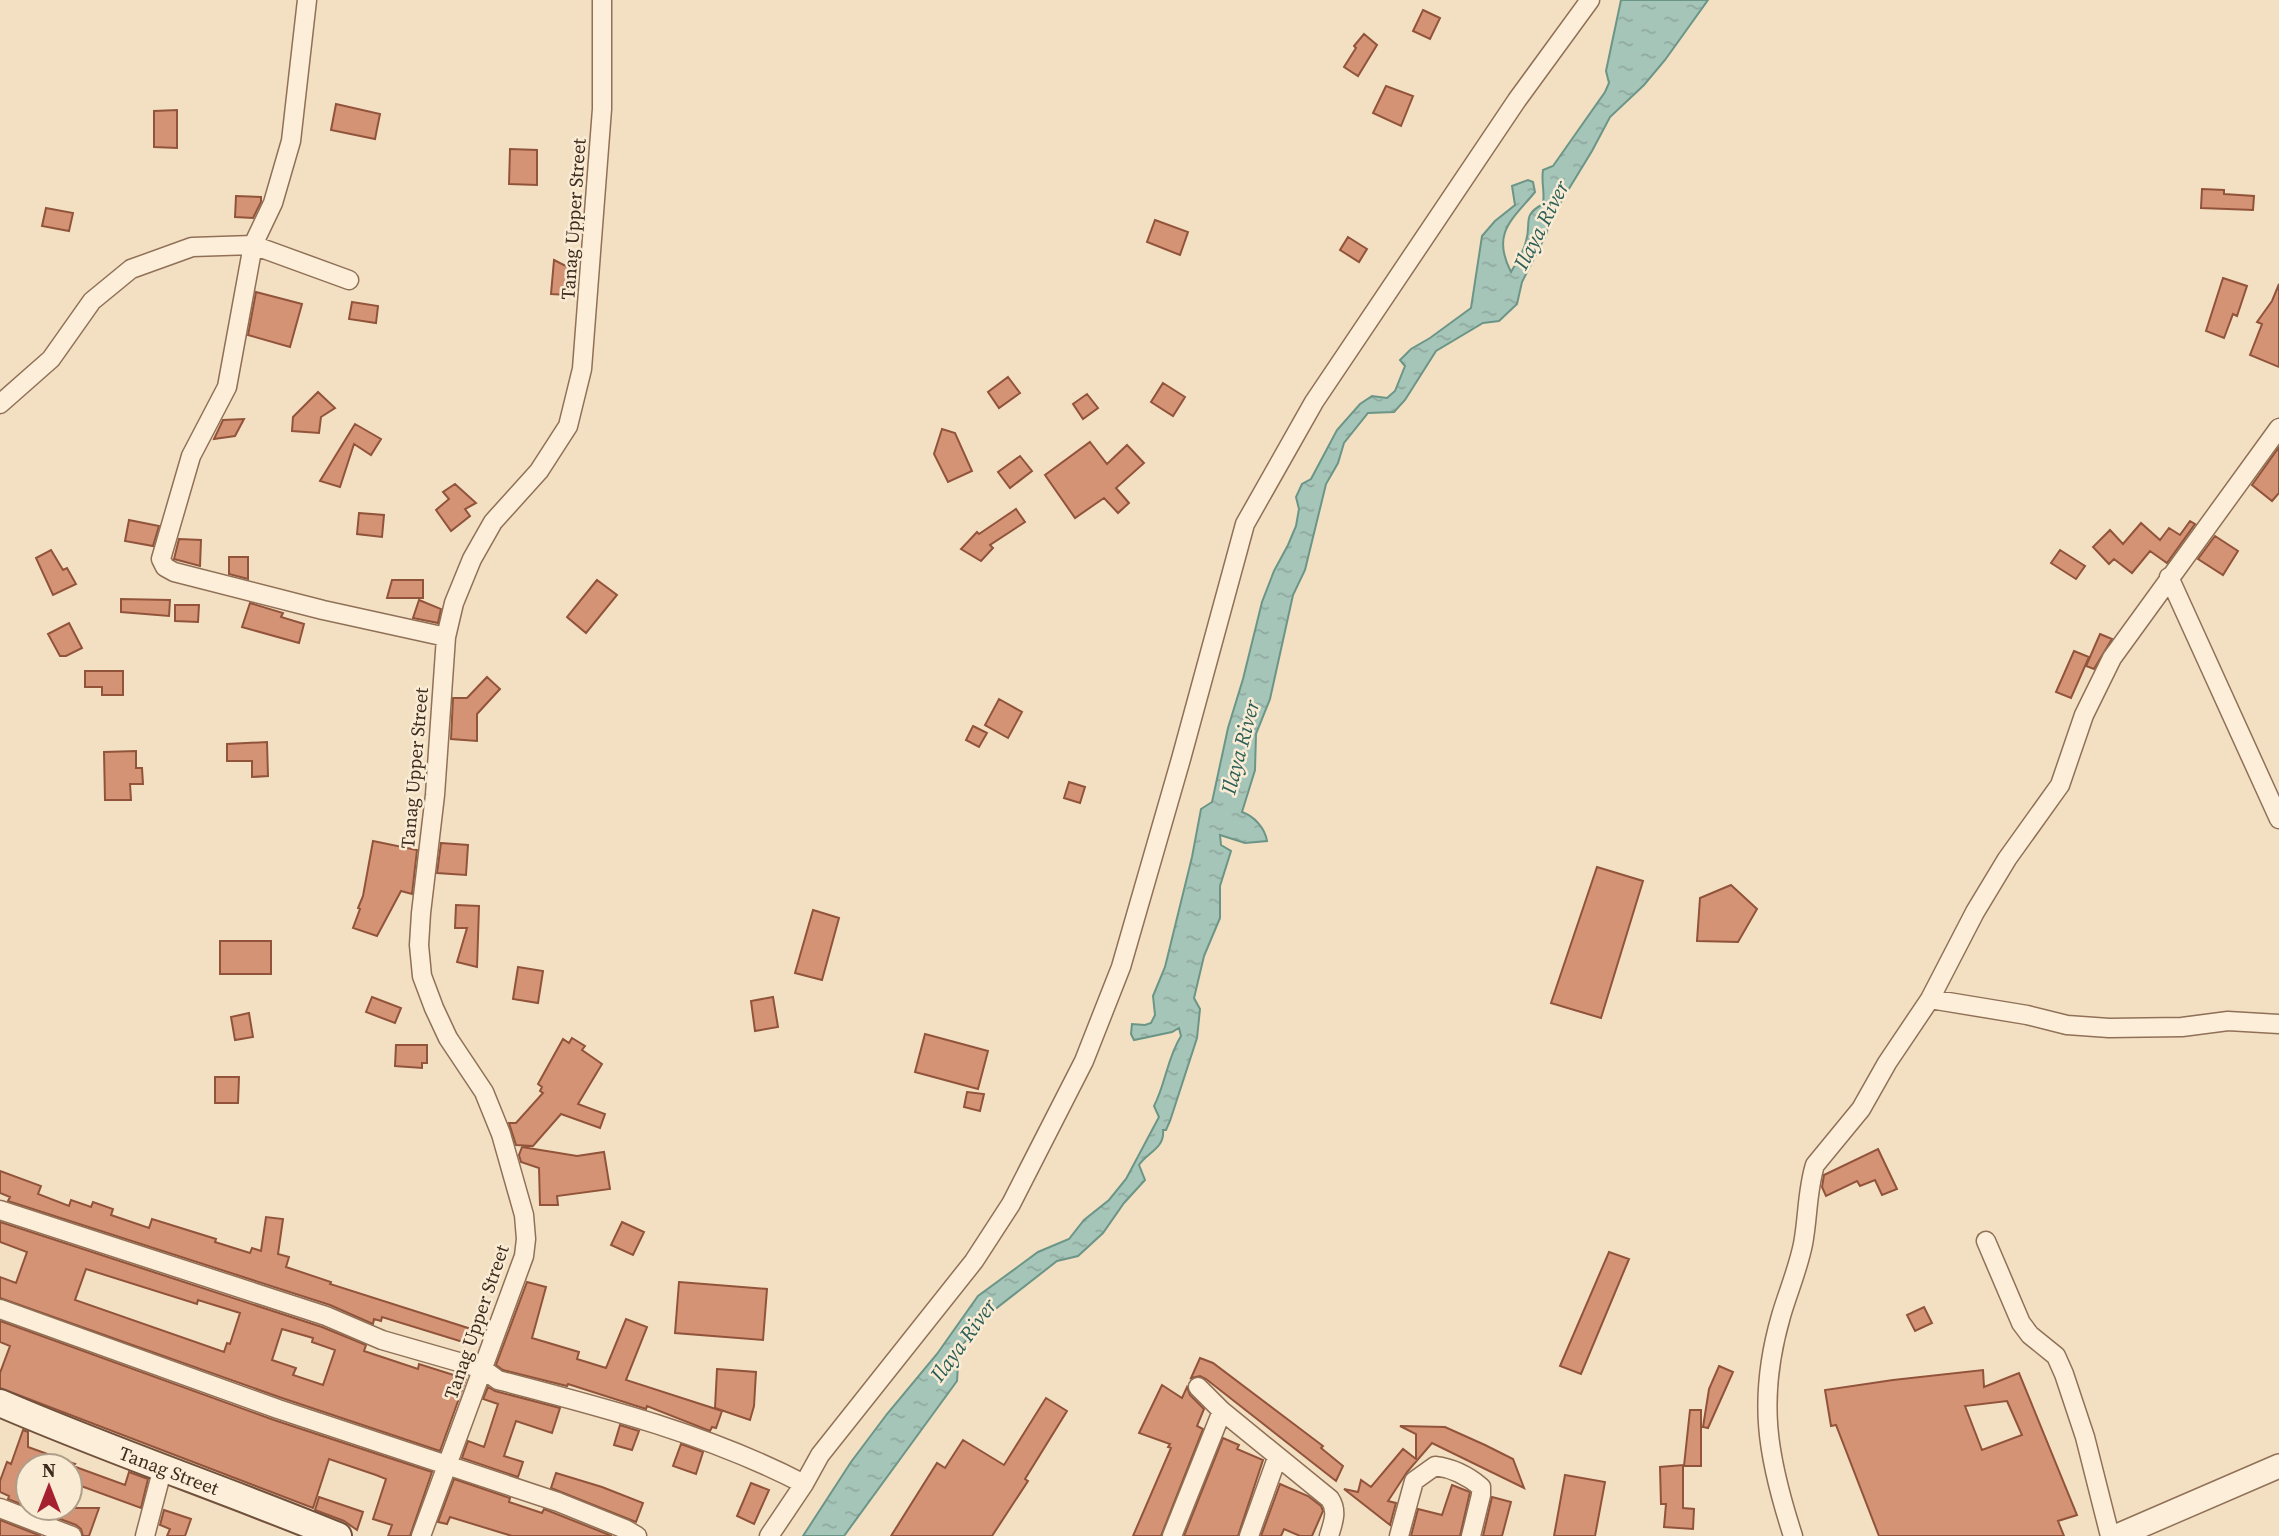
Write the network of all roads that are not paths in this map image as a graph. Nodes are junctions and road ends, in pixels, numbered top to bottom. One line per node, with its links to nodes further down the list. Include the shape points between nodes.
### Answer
1 (307, 0): 4 (street, via 291,141 273,203)
2 (602, 0): 9 (street, Tanag Upper Street, via 602,109 587,319 568,426 539,471 493,522 454,603)
3 (1590, 0): 24 (street, via 1517,100 1314,402 1245,524 1121,967 1084,1061 993,1233 820,1455)
4 (253, 245): 5 (street); 6 (street, via 192,247 131,269 92,302 51,359); 9 (street, via 227,387 191,456 161,559 164,568)
5 (349, 280)
6 (0, 404)
7 (2279, 428): 8 (street)
8 (2169, 577): 10 (street); 11 (street, via 2112,658 2084,715 2060,785 2007,859)
9 (446, 637): 16 (street, Tanag Upper Street, via 421,913 422,976 448,1038 484,1092 501,1134 518,1190 526,1239)
10 (2279, 819)
11 (1930, 999): 12 (street, via 2067,1025); 37 (street, via 1861,1109 1811,1176 1803,1244 1781,1316 1766,1401 1768,1439)
12 (2279, 1024)
13 (0, 1210): 16 (street, via 326,1316 382,1340)
14 (1986, 1241): 38 (street, via 2021,1323 2056,1356 2064,1374)
15 (0, 1309): 21 (street)
16 (483, 1369): 21 (street, Tanag Upper Street); 24 (street, via 498,1380 655,1424)
17 (1198, 1387): 19 (street)
18 (0, 1403): 23 (main road, Tanag Street)
19 (1222, 1411): 20 (street); 32 (street)
20 (1278, 1458): 33 (street); 34 (street, via 1331,1499 1335,1516)
21 (448, 1466): 29 (street, Tanag Upper Street); 30 (street, via 558,1502)
22 (2279, 1466): 39 (street)
23 (163, 1467): 27 (street); 28 (main road, Tanag Street)
24 (804, 1484): 31 (street)
25 (0, 1508): 26 (street)
26 (72, 1536)
27 (145, 1536)
28 (338, 1536)
29 (421, 1536)
30 (636, 1536)
31 (769, 1536)
32 (1172, 1536)
33 (1249, 1536)
34 (1329, 1536)
35 (1399, 1536): 36 (street, via 1414,1481 1435,1466 1472,1479 1481,1487)
36 (1471, 1536)
37 (1793, 1536)
38 (2110, 1536)
39 (2118, 1536)

